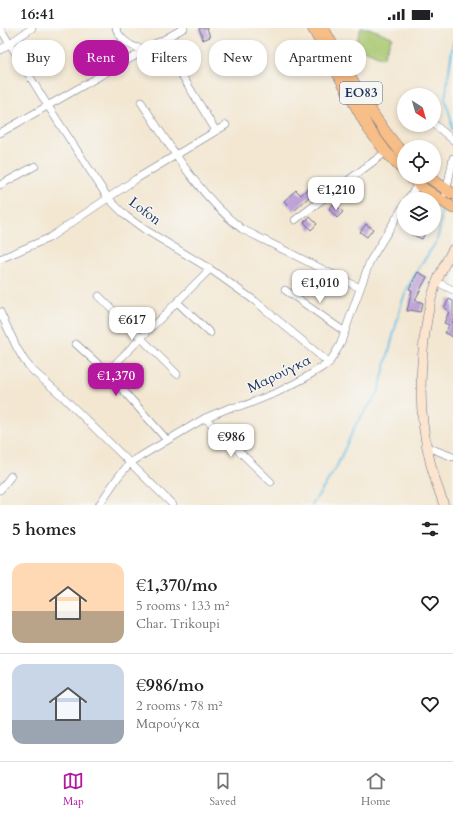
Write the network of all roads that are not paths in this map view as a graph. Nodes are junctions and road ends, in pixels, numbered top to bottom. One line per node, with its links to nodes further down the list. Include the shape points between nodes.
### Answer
1 (0, 28): 8 (street, Lofon)
2 (32, 28): 8 (street)
3 (116, 28): 9 (street, via 121,37)
4 (184, 28): 7 (street)
5 (314, 28): 21 (main road, ΕΟ83, via 359,112)
6 (323, 28): 20 (main road, ΕΟ83, via 378,121)
7 (163, 40)
8 (9, 44): 10 (street); 14 (street, Lofon)
9 (137, 46)
10 (0, 50)
11 (137, 55): 14 (street)
12 (182, 76): 17 (street)
13 (141, 102): 22 (street)
14 (48, 106): 18 (street); 30 (street, Lofon)
15 (226, 125): 17 (street)
16 (441, 130): 19 (street)
17 (216, 131): 22 (street)
18 (0, 133)
19 (453, 140)
20 (397, 147)
21 (386, 152): 24 (main road, ΕΟ83); 33 (street)
22 (177, 156): 30 (street); 38 (street, via 221,212 242,229)
23 (453, 158): 29 (street)
24 (397, 164)
25 (35, 166): 28 (street)
26 (419, 184): 31 (main road)
27 (438, 184): 29 (main road)
28 (0, 185)
29 (450, 192): 31 (street)
30 (108, 198): 35 (street, via 49,238); 36 (street, Lofon, via 126,216)
31 (448, 205)
32 (397, 217): 38 (street, Μαρούγκα, via 374,255)
33 (295, 220)
34 (453, 249): 37 (street)
35 (0, 259)
36 (210, 269): 42 (street); 48 (street, Lofon, via 255,301)
37 (437, 282): 40 (street); 53 (street, via 432,294 426,327 420,376 422,421)
38 (360, 288): 44 (street, Μαρούγκα)
39 (285, 290): 44 (street)
40 (453, 290)
41 (99, 296): 46 (street)
42 (177, 302): 45 (street); 46 (street)
43 (0, 312): 55 (street, via 17,348 32,370)
44 (345, 332): 48 (street, Μαρούγκα)
45 (210, 333)
46 (142, 338): 49 (street); 50 (street)
47 (76, 344): 49 (street)
48 (329, 363): 51 (street, Μαρούγκα, via 278,392)
49 (108, 372): 52 (street)
50 (177, 374)
51 (205, 418): 52 (street, Μαρούγκα); 57 (street)
52 (167, 440): 55 (street, Μαρούγκα)
53 (427, 447): 54 (street); 61 (street, via 434,478)
54 (453, 457)
55 (130, 463): 59 (street, Μαρούγκα); 60 (street)
56 (11, 476): 58 (street)
57 (272, 482)
58 (0, 490)
59 (99, 505)
60 (173, 505)
61 (444, 505)

